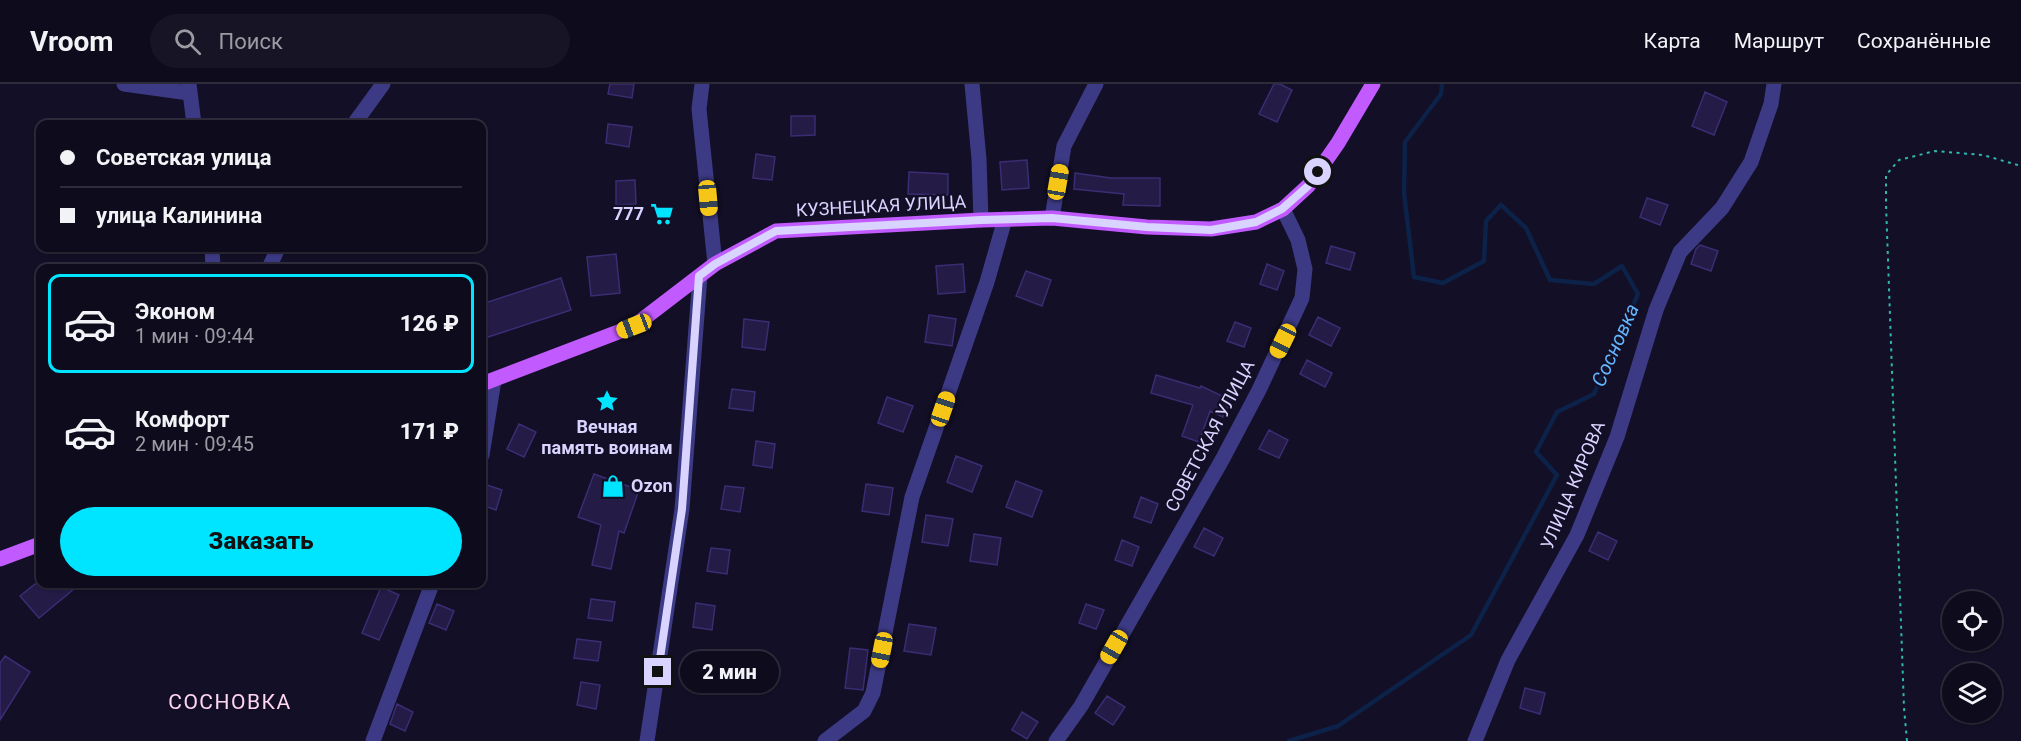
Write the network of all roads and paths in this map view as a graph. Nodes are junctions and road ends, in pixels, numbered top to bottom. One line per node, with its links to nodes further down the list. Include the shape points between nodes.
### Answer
1 (124, 84): 8 (street)
2 (383, 84): 10 (street)
3 (702, 84): 16 (street, via 699,109)
4 (972, 84): 15 (street)
5 (1096, 84): 13 (street, via 1064,146)
6 (1373, 84): 12 (main road, via 1308,186)
7 (1774, 84): 27 (street, УЛИЦА КИРОВА, via 1751,162 1722,208 1680,252 1656,310 1617,437 1585,516 1508,660)
8 (189, 88): 9 (street)
9 (193, 120)
10 (357, 120)
11 (2021, 166): 28 (path, via 1983,155 1935,151 1899,160 1886,175)
12 (1282, 209): 13 (main road, КУЗНЕЦКАЯ УЛИЦА, via 1256,222 1211,230); 26 (street, СОВЕТСКАЯ УЛИЦА, via 1298,240 1305,269 1302,298 1291,325 1222,460 1081,706)
13 (1052, 218): 14 (main road, КУЗНЕЦКАЯ УЛИЦА)
14 (1005, 219): 15 (main road, КУЗНЕЦКАЯ УЛИЦА); 25 (street, via 912,497 873,693 864,711)
15 (981, 220): 16 (main road, КУЗНЕЦКАЯ УЛИЦА, via 776,231)
16 (715, 264): 17 (main road, КУЗНЕЦКАЯ УЛИЦА)
17 (699, 276): 18 (main road, КУЗНЕЦКАЯ УЛИЦА, via 634,326); 24 (street, via 682,509)
18 (488, 382): 19 (street)
19 (486, 406)
20 (36, 546): 21 (main road)
21 (0, 559)
22 (430, 588): 23 (street)
23 (373, 741)
24 (647, 741)
25 (825, 741)
26 (1056, 741)
27 (1475, 741)
28 (1907, 741)

